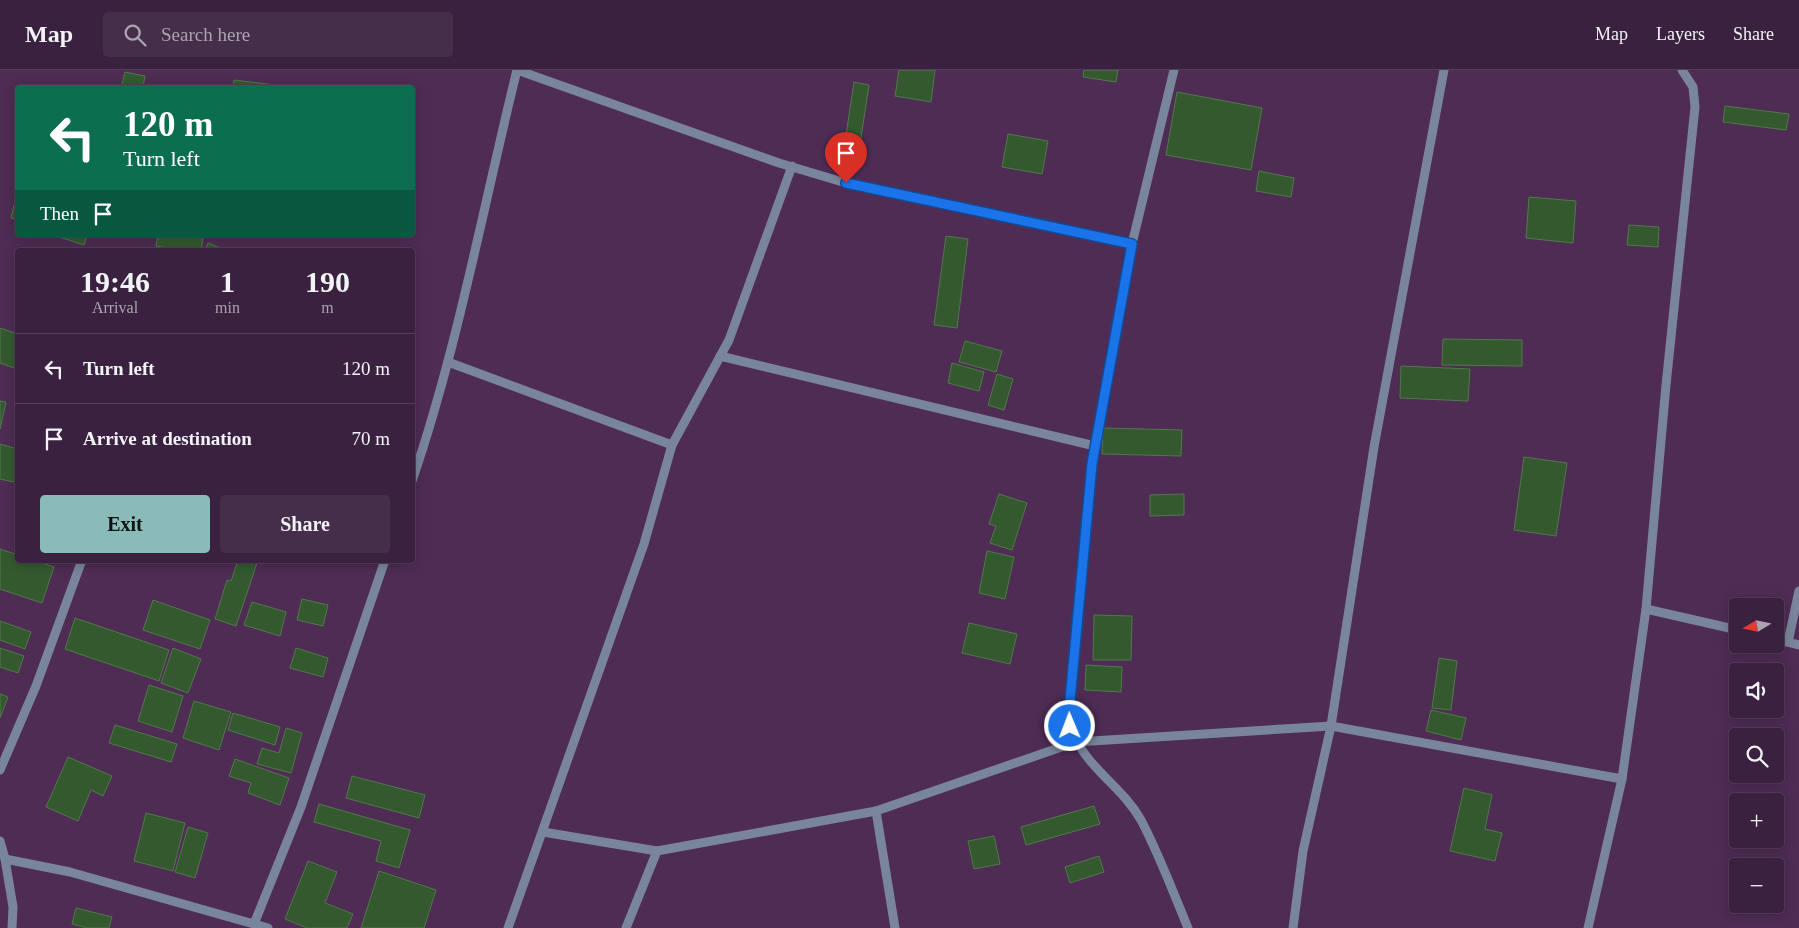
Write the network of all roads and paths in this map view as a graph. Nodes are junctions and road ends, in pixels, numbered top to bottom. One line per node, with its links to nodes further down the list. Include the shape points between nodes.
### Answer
1 (517, 70): 5 (street); 8 (street)
2 (1174, 70): 6 (street)
3 (1444, 70): 20 (street, via 1374,447)
4 (1682, 70): 15 (street, via 1693,88 1695,107)
5 (792, 166): 6 (street, via 846,183); 7 (street, via 729,340)
6 (1132, 244): 10 (street)
7 (720, 356): 9 (street); 10 (street)
8 (448, 362): 9 (street); 11 (street)
9 (672, 445): 25 (street, via 644,544)
10 (1095, 446): 21 (street, via 1069,711)
11 (415, 472)
12 (81, 563): 22 (street, via 36,686)
13 (385, 563): 29 (street, via 301,807)
14 (1799, 591): 18 (street)
15 (1646, 609): 16 (street); 23 (street)
16 (1729, 628)
17 (1784, 641): 18 (street)
18 (1788, 642): 19 (street)
19 (1799, 645)
20 (1330, 726): 21 (street); 23 (street); 36 (street, via 1303,851)
21 (1076, 742): 24 (street); 35 (street, via 1140,818)
22 (0, 770)
23 (1622, 779): 37 (street)
24 (876, 811): 27 (street); 34 (street)
25 (543, 832): 27 (street); 32 (street)
26 (0, 841): 28 (street)
27 (657, 851): 33 (street)
28 (2, 858): 29 (street, via 70,872); 30 (street, via 13,907)
29 (254, 924): 31 (street)
30 (12, 928)
31 (268, 928)
32 (508, 928)
33 (626, 928)
34 (895, 928)
35 (1188, 928)
36 (1293, 928)
37 (1588, 928)

